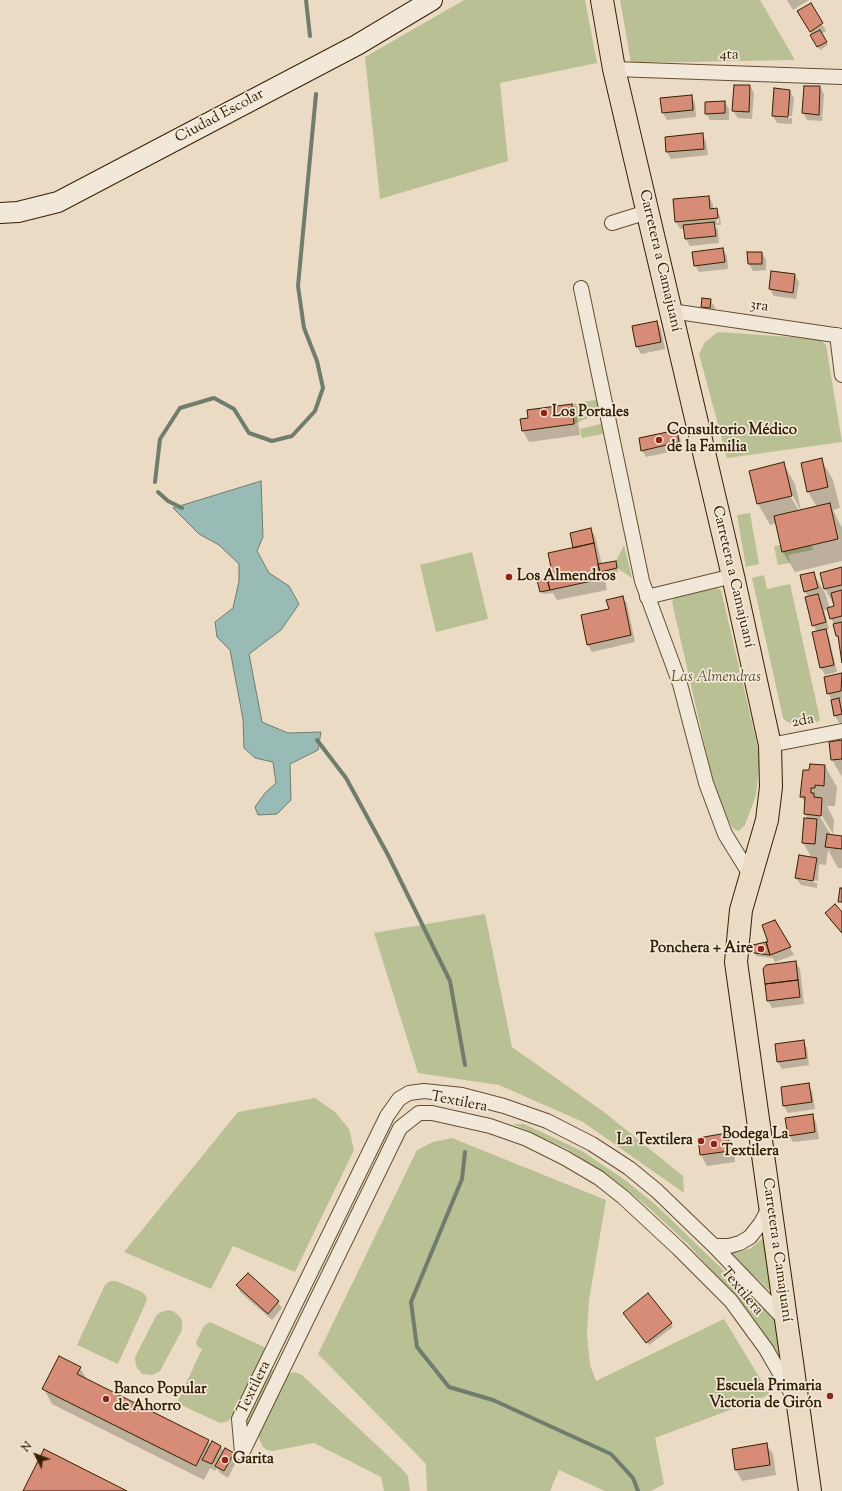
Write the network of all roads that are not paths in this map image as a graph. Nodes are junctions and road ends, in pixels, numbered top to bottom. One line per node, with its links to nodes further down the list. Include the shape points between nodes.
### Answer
1 (432, 0): 6 (street, Ciudad Escolar, via 356,45 58,202 18,212)
2 (602, 0): 3 (main road, Carretera a Camajuaní)
3 (614, 69): 4 (street, 4ta); 5 (main road, Carretera a Camajuaní)
4 (842, 77)
5 (647, 212): 7 (street); 9 (main road, Carretera a Camajuaní)
6 (0, 213)
7 (612, 223)
8 (582, 288): 13 (street, via 613,447)
9 (671, 311): 10 (street, 3ra); 12 (main road, Carretera a Camajuaní)
10 (839, 336): 11 (street)
11 (842, 375)
12 (733, 576): 13 (street); 15 (main road, Carretera a Camajuaní)
13 (647, 597): 16 (street, via 680,684 708,790 724,834)
14 (842, 731): 15 (street, 2da)
15 (770, 745): 16 (main road, Carretera a Camajuaní, via 771,787 768,813)
16 (751, 876): 21 (main road, Carretera a Camajuaní, via 741,910 736,962)
17 (424, 1091): 18 (street, via 424,1100); 19 (street, Textilera, via 409,1093 399,1099); 22 (street, Textilera, via 462,1095 504,1106 547,1121 592,1144 629,1168 657,1191)
18 (432, 1113): 20 (street, Textilera, via 419,1113); 24 (street, Textilera, via 490,1126 527,1139 572,1162 617,1192 731,1301 766,1349)
19 (387, 1116): 20 (street, via 396,1120); 20 (street, Textilera, via 239,1420 242,1453)
20 (400, 1128)
21 (770, 1206): 22 (street, Textilera, via 762,1223 750,1237 734,1244); 23 (main road, Carretera a Camajuaní)
22 (714, 1246): 23 (street, Textilera)
23 (786, 1321): 24 (main road, Carretera a Camajuaní)
24 (798, 1404): 25 (main road, Carretera a Camajuaní)
25 (810, 1491)

